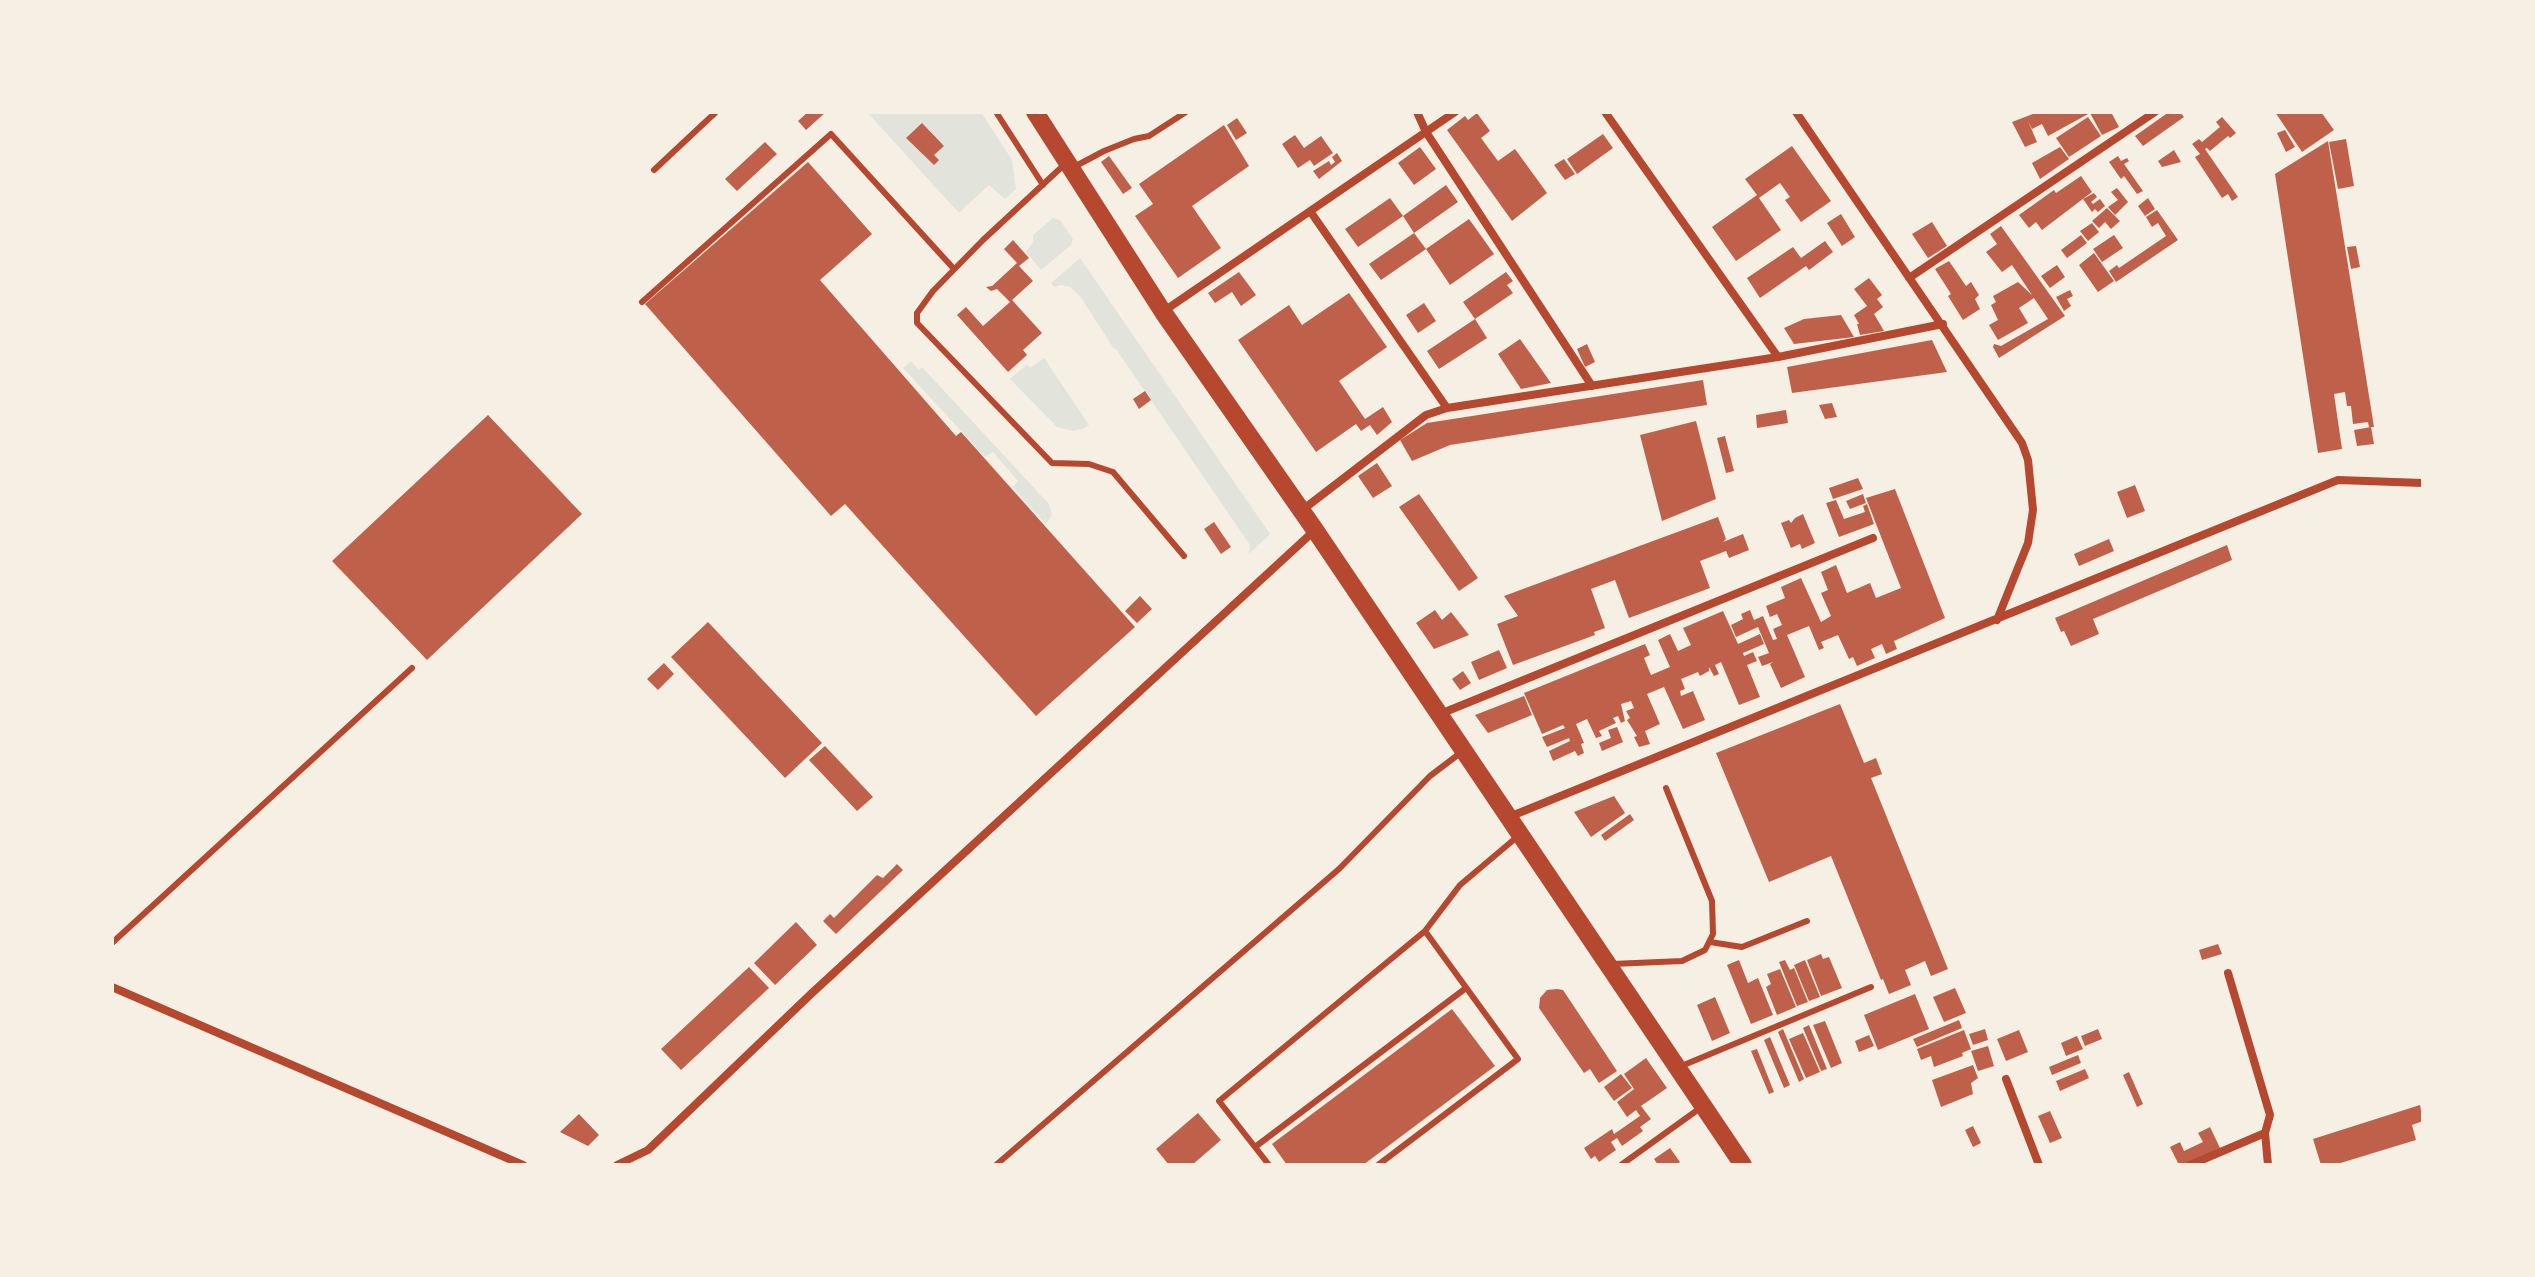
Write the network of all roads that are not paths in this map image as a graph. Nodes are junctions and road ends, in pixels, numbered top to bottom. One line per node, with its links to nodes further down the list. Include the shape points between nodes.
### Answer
1 (716, 112): 12 (lane)
2 (996, 112): 13 (lane)
3 (1035, 112): 11 (main road)
4 (1186, 112): 11 (lane, via 1149,136)
5 (1417, 112): 10 (street)
6 (1455, 112): 10 (street)
7 (1605, 112): 20 (street)
8 (1796, 112): 16 (street)
9 (2155, 112): 16 (street)
10 (1426, 132): 14 (street); 21 (street)
11 (1070, 165): 13 (lane); 18 (main road)
12 (654, 170)
13 (1043, 185): 15 (lane)
14 (1310, 211): 18 (street); 22 (street)
15 (954, 269): 17 (lane, via 831,134); 27 (lane, via 922,304 917,323 1052,463 1089,464 1113,472)
16 (1909, 278): 19 (street)
17 (642, 302)
18 (1163, 312): 24 (main road)
19 (1943, 324): 20 (street); 28 (street, via 2028,460 2033,510 2028,543)
20 (1778, 357): 21 (street)
21 (1592, 386): 22 (street)
22 (1447, 408): 24 (street, via 1426,415)
23 (2423, 483): 28 (street, via 2338,480)
24 (1301, 511): 25 (main road)
25 (1315, 530): 30 (main road); 50 (street, via 648,1150)
26 (1873, 538): 30 (street)
27 (1184, 556)
28 (1997, 620): 33 (street)
29 (412, 668): 38 (lane)
30 (1439, 715): 31 (main road)
31 (1463, 751): 33 (main road); 51 (lane, via 1430,776 1339,869)
32 (1666, 788): 37 (lane, via 1712,901)
33 (1508, 817): 34 (main road)
34 (1519, 835): 36 (lane, via 1460,885); 39 (main road)
35 (1807, 921): 37 (lane, via 1742,947)
36 (1425, 931): 43 (lane); 48 (lane, via 1219,1101)
37 (1710, 942): 39 (lane, via 1682,961)
38 (112, 943)
39 (1608, 964): 44 (main road)
40 (2228, 973): 47 (street, via 2270,1115)
41 (112, 987): 49 (street)
42 (1871, 987): 44 (lane)
43 (1466, 988): 48 (lane); 53 (lane, via 1518,1059)
44 (1677, 1067): 46 (main road)
45 (2006, 1079): 56 (street)
46 (1703, 1106): 54 (lane); 55 (main road)
47 (2265, 1133): 57 (street); 58 (street)
48 (1255, 1147): 52 (lane)
49 (523, 1165)
50 (617, 1165)
51 (996, 1165)
52 (1269, 1165)
53 (1378, 1165)
54 (1621, 1165)
55 (1743, 1165)
56 (2039, 1165)
57 (2190, 1165)
58 (2268, 1165)

